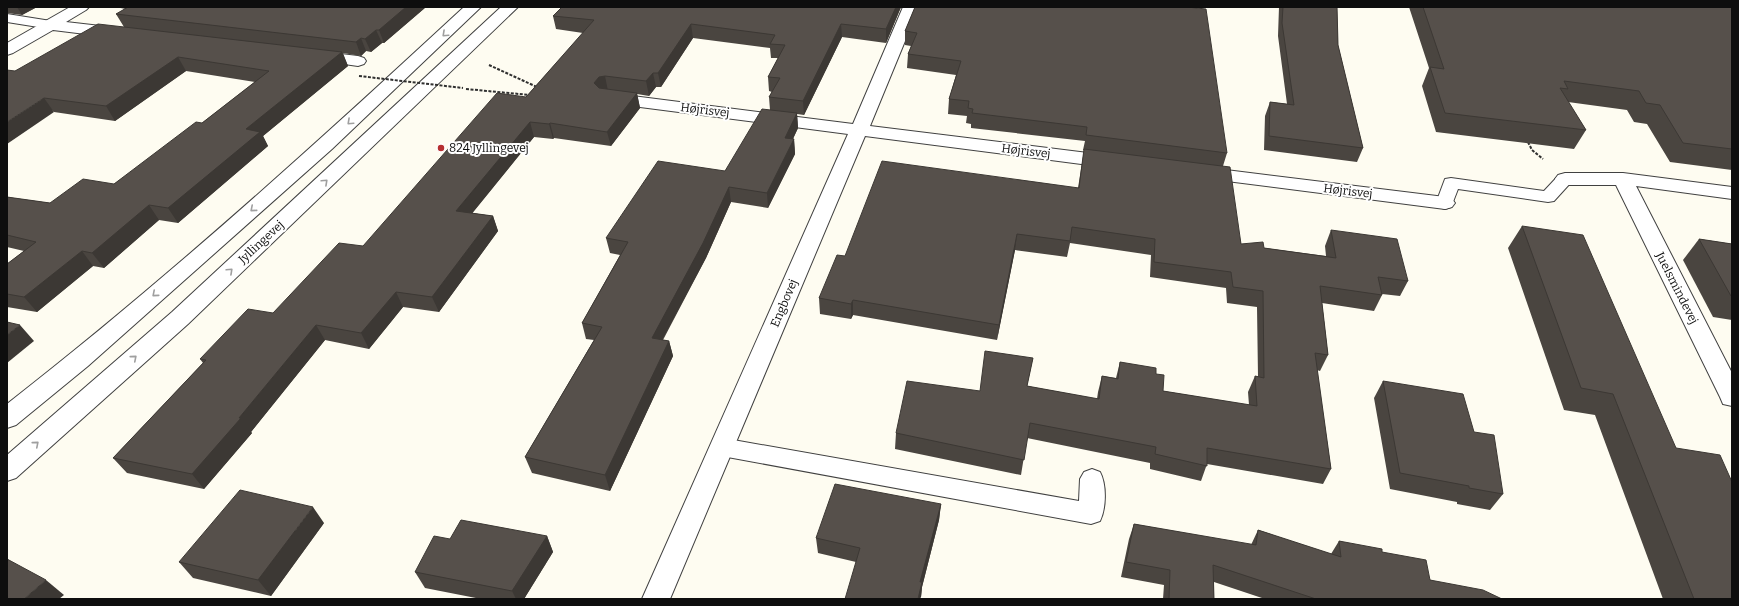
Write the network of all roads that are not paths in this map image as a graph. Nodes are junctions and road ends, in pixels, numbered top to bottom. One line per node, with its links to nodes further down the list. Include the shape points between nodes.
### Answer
1 (81, 7): 6 (street)
2 (473, 7): 20 (street, one-way to 20, via 320,151 80,360)
3 (510, 7): 22 (street, Jyllingevej, one-way to 3, via 180,318)
4 (911, 7): 12 (street, Engbovej)
5 (7, 18): 6 (lane)
6 (51, 25): 7 (street); 8 (street)
7 (130, 34)
8 (7, 50)
9 (302, 55): 10 (street)
10 (358, 68)
11 (608, 97): 12 (street, Højrisvej)
12 (859, 130): 13 (street, Højrisvej); 21 (street, Engbovej)
13 (1126, 163)
14 (1189, 171): 18 (street, Højrisvej)
15 (1565, 179): 16 (street); 18 (lane, via 1548,197 1451,183)
16 (1623, 179): 17 (street); 19 (street, Juelsmindevej)
17 (1732, 193)
18 (1445, 203)
19 (1732, 397)
20 (7, 418)
21 (722, 447): 23 (lane, via 1091,514); 24 (street, Engbovej)
22 (7, 470)
23 (1092, 479)
24 (656, 599)

